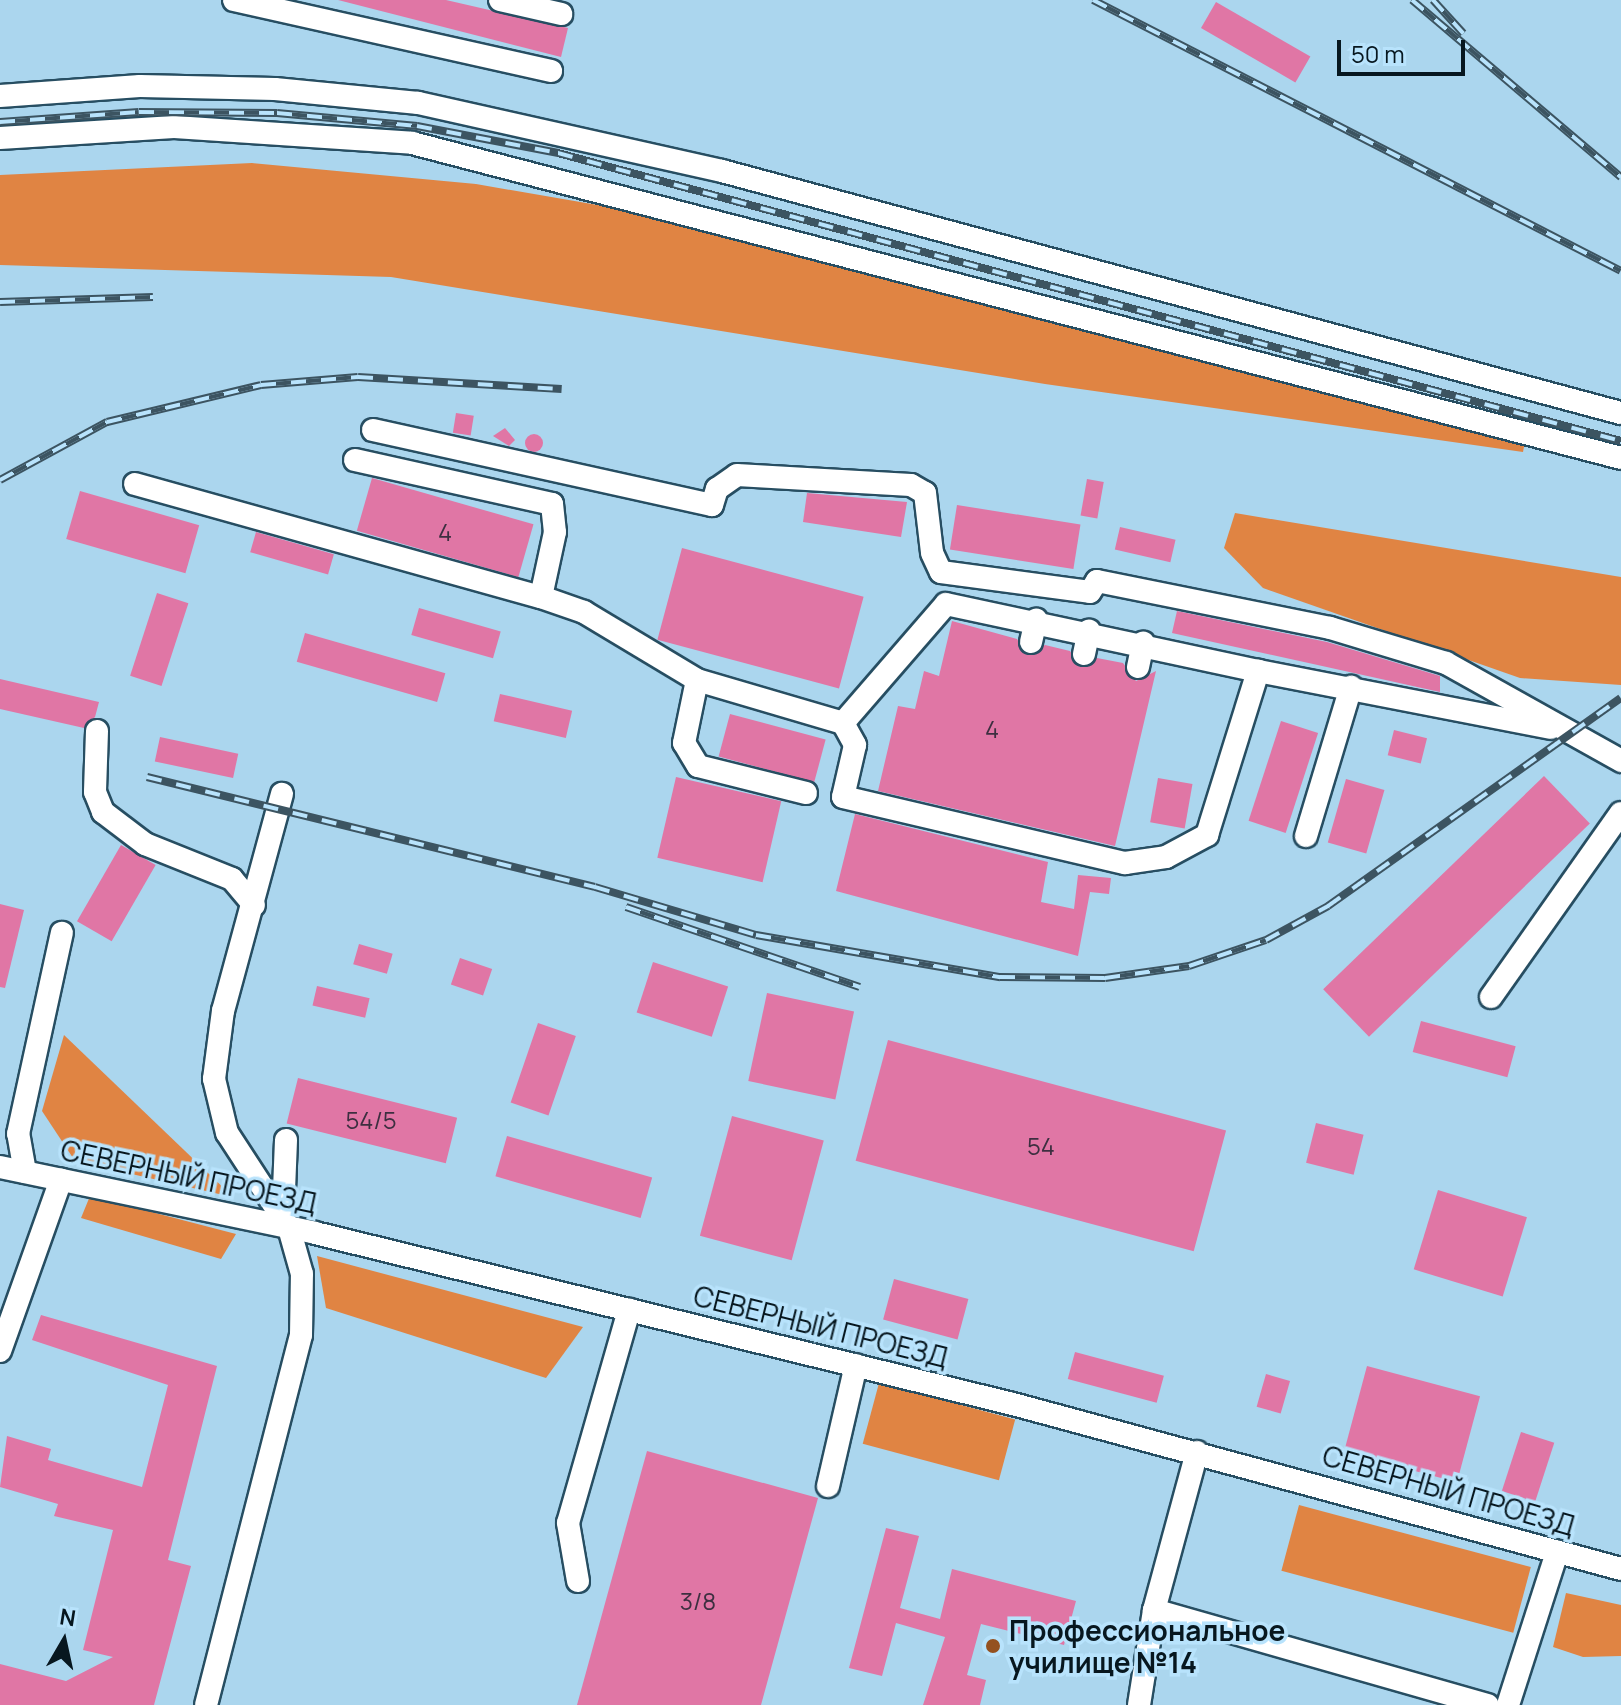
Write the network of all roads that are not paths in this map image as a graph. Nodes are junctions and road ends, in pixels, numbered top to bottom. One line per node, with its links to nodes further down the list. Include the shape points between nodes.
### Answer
1 (234, 0): 4 (street)
2 (500, 0): 3 (street)
3 (561, 14)
4 (551, 71)
5 (0, 96): 7 (street, via 155,87 418,103 722,171)
6 (0, 138): 9 (street, via 174,127 412,143)
7 (1621, 413)
8 (373, 430): 22 (street, via 712,505 717,489 737,475 911,485 925,493 941,572 1090,592 1097,581 1330,628 1446,663)
9 (1621, 458)
10 (355, 460): 12 (street, via 552,504 555,532)
11 (135, 484): 12 (street)
12 (541, 597): 18 (street, via 584,612)
13 (1089, 631): 14 (street); 15 (street); 20 (street, via 1034,631 937,610)
14 (1143, 643): 16 (street); 17 (street)
15 (1084, 654)
16 (1138, 667)
17 (1258, 671): 19 (street); 20 (street, via 1207,835 1166,857 1125,863 1095,848 843,797 855,745)
18 (697, 680): 20 (street); 24 (street, via 684,743 698,766)
19 (1351, 687): 22 (street); 27 (street)
20 (843, 723)
21 (97, 731): 28 (street, via 95,792 103,812 145,844 232,879)
22 (1567, 731): 23 (street)
23 (1621, 761)
24 (806, 793)
25 (282, 794): 28 (street)
26 (1621, 813): 32 (street)
27 (1306, 836)
28 (254, 905): 31 (street)
29 (62, 933): 35 (street, via 18,1134)
30 (268, 933): 31 (street)
31 (245, 936): 37 (street, via 214,1079 227,1133)
32 (1491, 997)
33 (286, 1140): 37 (street)
34 (0, 1167): 35 (street, СЕВЕРНЫЙ ПРОЕЗД)
35 (25, 1172): 36 (street, СЕВЕРНЫЙ ПРОЕЗД)
36 (61, 1180): 37 (street, СЕВЕРНЫЙ ПРОЕЗД); 39 (street)
37 (286, 1222): 38 (street, СЕВЕРНЫЙ ПРОЕЗД); 47 (street, via 302,1274 301,1335)
38 (629, 1310): 40 (street, СЕВЕРНЫЙ ПРОЕЗД); 45 (street, via 568,1523)
39 (0, 1351)
40 (856, 1365): 41 (street, СЕВЕРНЫЙ ПРОЕЗД); 42 (street)
41 (1197, 1452): 43 (street, СЕВЕРНЫЙ ПРОЕЗД); 46 (street)
42 (828, 1486)
43 (1557, 1552): 44 (street, СЕВЕРНЫЙ ПРОЕЗД); 50 (street)
44 (1621, 1569)
45 (578, 1581)
46 (1154, 1610): 48 (street); 49 (street)
47 (206, 1705)
48 (1139, 1705)
49 (1488, 1705)
50 (1508, 1705)

